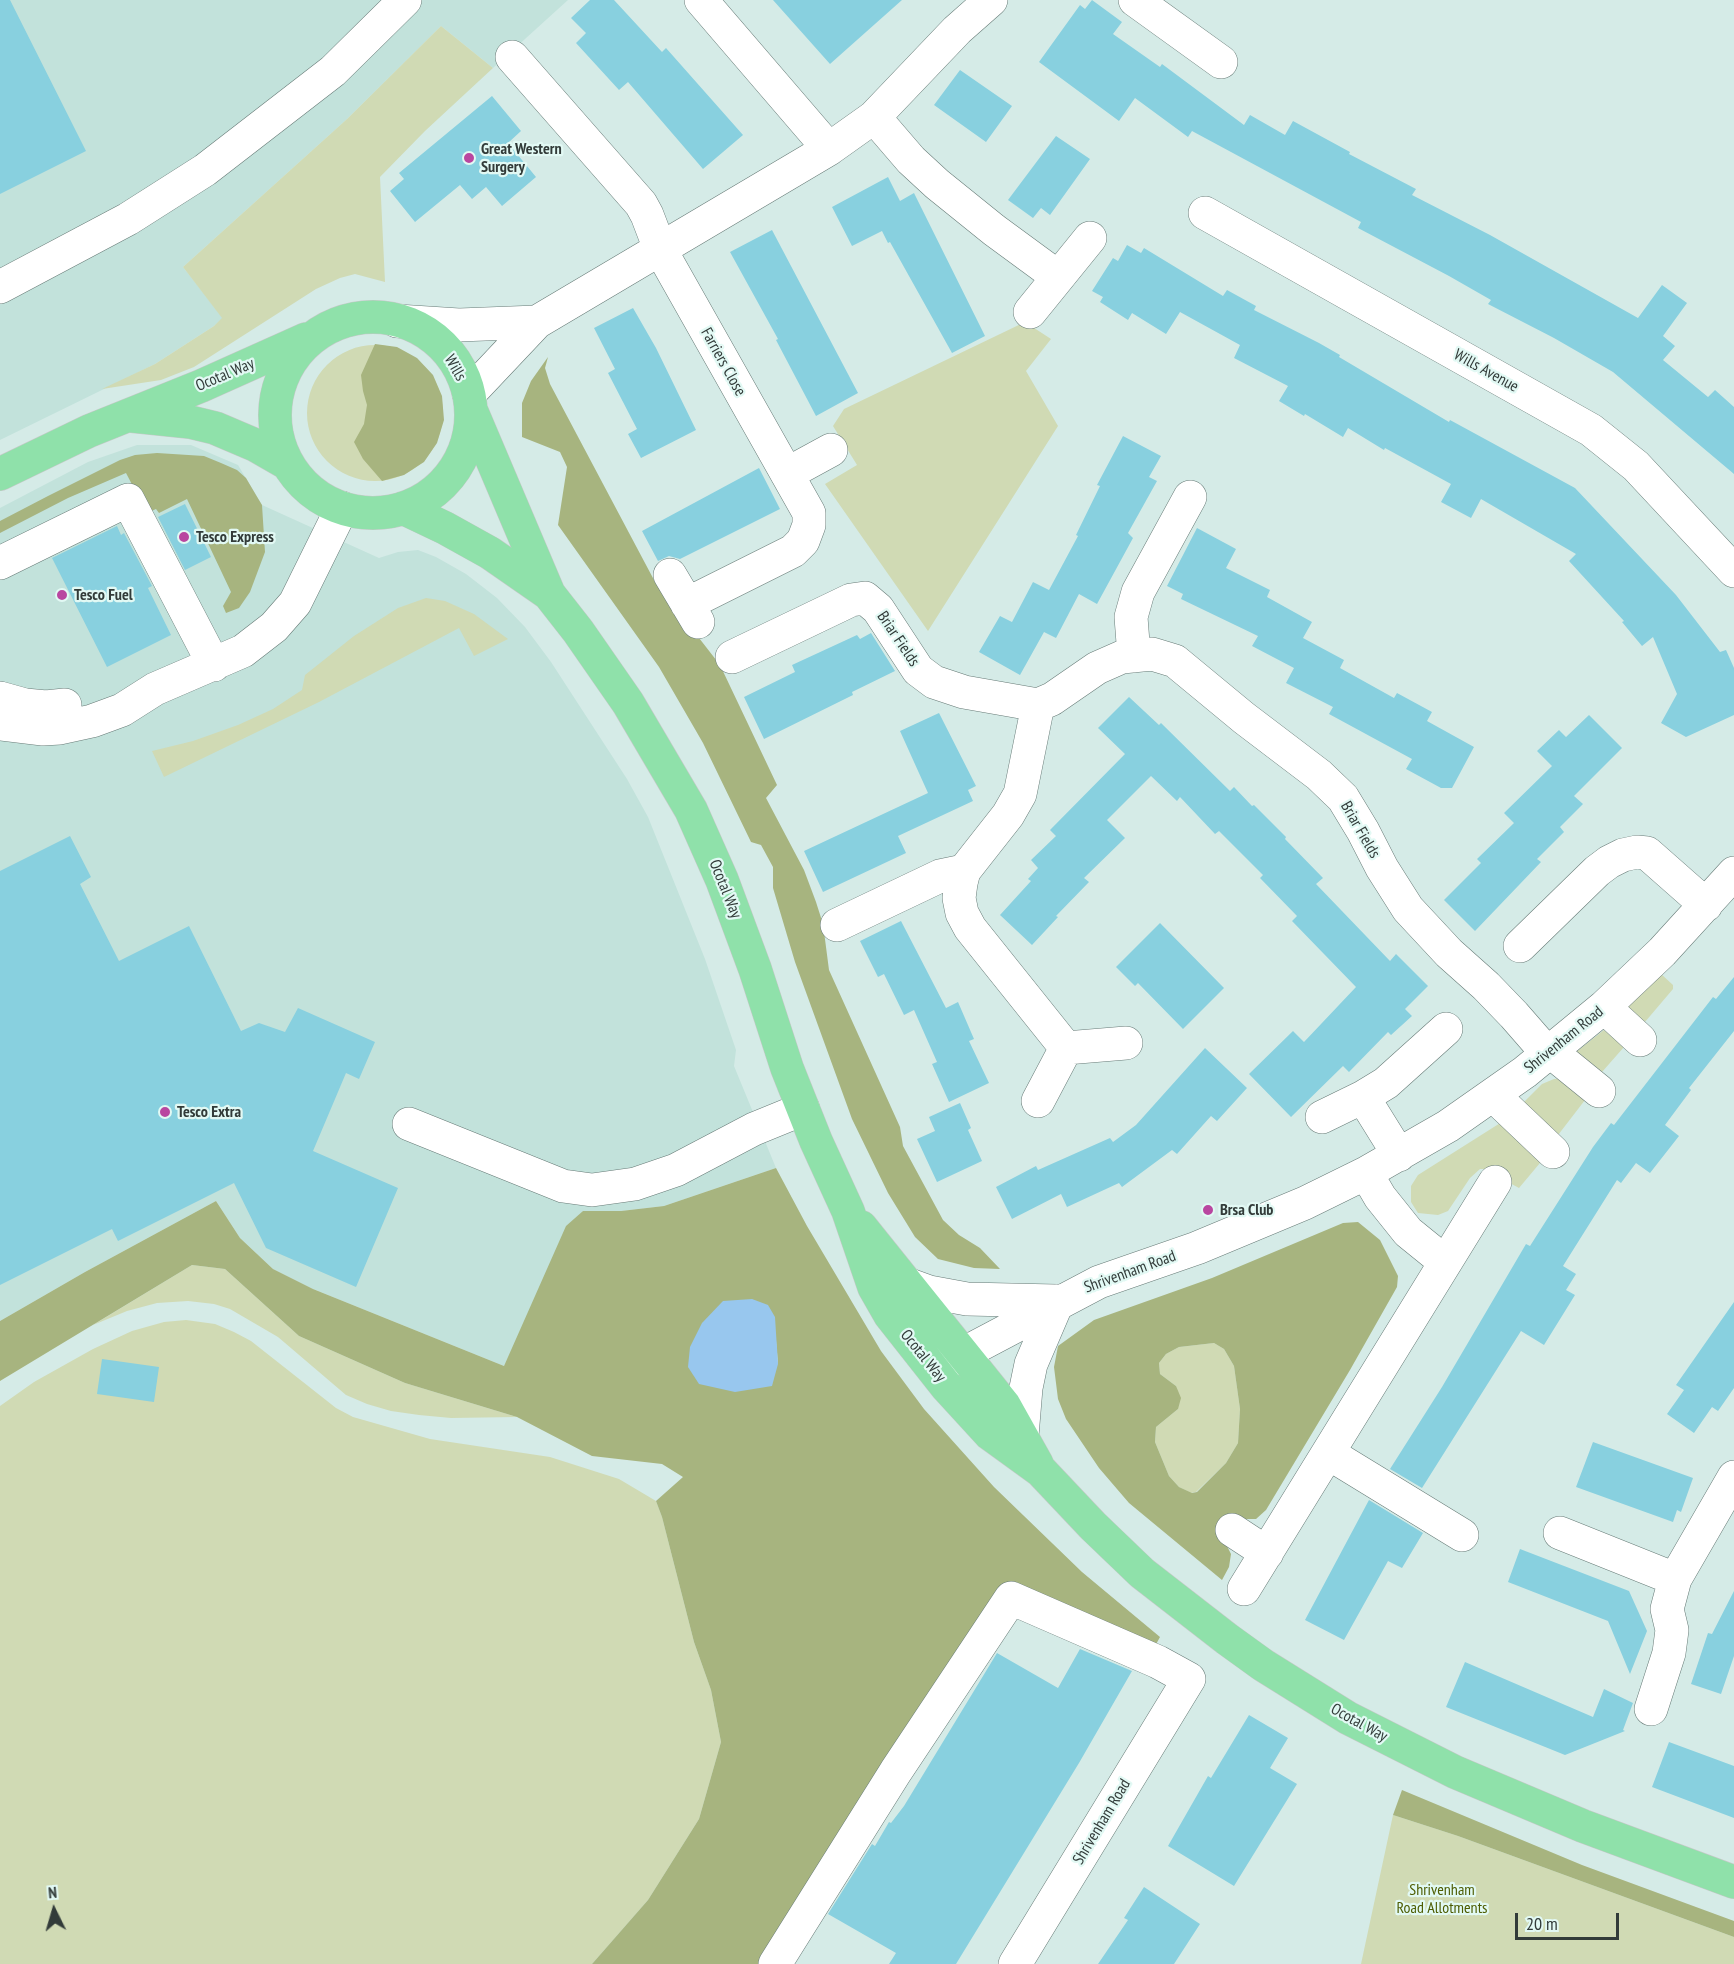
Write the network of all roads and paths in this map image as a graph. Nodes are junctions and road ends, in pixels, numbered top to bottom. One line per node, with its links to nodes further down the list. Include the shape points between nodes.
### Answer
1 (405, 0): 13 (street, via 333,71 205,170 128,219)
2 (701, 0): 8 (street)
3 (1135, 0): 6 (street)
4 (972, 6): 7 (street)
5 (512, 57): 11 (street, Farriers Close, via 641,204)
6 (1221, 62)
7 (874, 117): 8 (street); 12 (street, via 910,160 937,184)
8 (829, 148): 11 (street)
9 (1205, 213): 28 (street, Wills Avenue, via 1591,430 1636,466)
10 (1090, 238): 12 (street)
11 (660, 249): 16 (street); 23 (street, Farriers Close)
12 (1058, 277): 14 (street)
13 (0, 287)
14 (1030, 312)
15 (397, 321): 16 (street, via 459,325); 17 (main road, Wills, via 358,319); 18 (main road, Wills, via 423,332 445,350 461,374)
16 (537, 322): 18 (street)
17 (321, 332): 19 (main road, Ocotal Way); 21 (main road, Wills, via 291,361 276,398 278,439)
18 (470, 402): 26 (main road, Wills, via 465,446 449,476 433,492); 30 (main road, Ocotal Way)
19 (128, 416): 21 (main road, Ocotal Way, via 215,428); 22 (main road, Ocotal Way)
20 (831, 450): 23 (street)
21 (288, 464): 25 (main road, Wills, via 316,495)
22 (0, 474)
23 (787, 474): 29 (street, Farriers Close, via 809,513 807,532 793,550 692,613)
24 (1190, 497): 31 (street, via 1138,592 1131,617)
25 (342, 508): 26 (main road, Wills, via 372,513); 33 (street, via 302,592 286,615 243,651)
26 (403, 508): 30 (main road, Ocotal Way, via 490,553)
27 (0, 563): 33 (street, via 128,500)
28 (1734, 571)
29 (670, 575)
30 (549, 594): 55 (main road, Ocotal Way, via 628,704 691,810 739,925)
31 (1134, 656): 37 (street, Briar Fields, via 1097,668); 50 (street, Briar Fields, via 1152,654 1175,661 1319,775 1343,798 1408,909)
32 (732, 657): 37 (street, Briar Fields, via 851,600 866,598 878,609 918,670 934,682 964,693)
33 (214, 665): 35 (street)
34 (0, 673): 38 (street)
35 (155, 689): 38 (street, via 116,692); 39 (street, via 122,710 78,725 43,729)
36 (0, 698): 38 (street)
37 (1038, 705): 40 (street, via 1020,794)
38 (45, 707)
39 (0, 724)
40 (964, 871): 43 (street, via 940,876); 49 (street, via 959,898 970,928)
41 (1734, 873): 42 (street, Shrivenham Road)
42 (1706, 905): 44 (street, via 1653,857 1630,853 1598,871); 45 (street, Shrivenham Road)
43 (837, 925)
44 (1520, 946)
45 (1604, 1007): 47 (street); 50 (street, Shrivenham Road)
46 (1446, 1029): 53 (street, via 1386,1083)
47 (1640, 1040)
48 (1126, 1043): 49 (street)
49 (1066, 1048): 54 (street)
50 (1549, 1053): 51 (street, Briar Fields); 52 (street, Shrivenham Road)
51 (1599, 1091)
52 (1493, 1095): 58 (street); 59 (street, Shrivenham Road)
53 (1363, 1097): 56 (street); 59 (street)
54 (1038, 1101)
55 (802, 1109): 57 (street, via 676,1170 635,1184 592,1190 563,1186); 62 (main road, Ocotal Way)
56 (1322, 1117)
57 (409, 1124)
58 (1553, 1152)
59 (1399, 1155): 60 (street, Shrivenham Road)
60 (1366, 1173): 63 (street, via 1408,1232); 65 (street, Shrivenham Road, via 1247,1228)
61 (1495, 1182): 63 (street)
62 (848, 1210): 64 (main road, Ocotal Way); 67 (main road, Ocotal Way, via 880,1300)
63 (1445, 1262): 69 (street)
64 (907, 1284): 65 (street, via 959,1298); 66 (main road, Ocotal Way)
65 (1058, 1301): 66 (street, Shrivenham Road); 68 (street, via 1031,1364)
66 (962, 1353): 67 (street, Shrivenham Road); 68 (main road, Ocotal Way, via 1004,1405)
67 (933, 1369): 70 (main road, Ocotal Way, via 990,1434)
68 (1022, 1436): 70 (main road, Ocotal Way)
69 (1328, 1452): 74 (street); 75 (street)
70 (1041, 1471): 79 (main road, Ocotal Way, via 1099,1533 1159,1586 1254,1659 1348,1718 1519,1800)
71 (1729, 1496): 76 (street)
72 (1232, 1530): 75 (street)
73 (1560, 1533): 76 (street)
74 (1462, 1535)
75 (1266, 1552): 77 (street)
76 (1675, 1579): 78 (street, via 1667,1609 1672,1630 1670,1653)
77 (1245, 1588)
78 (1651, 1709)
79 (1734, 1882)
80 (775, 1964): 81 (street, Shrivenham Road, via 1011,1598 1189,1679)
81 (1015, 1964)

